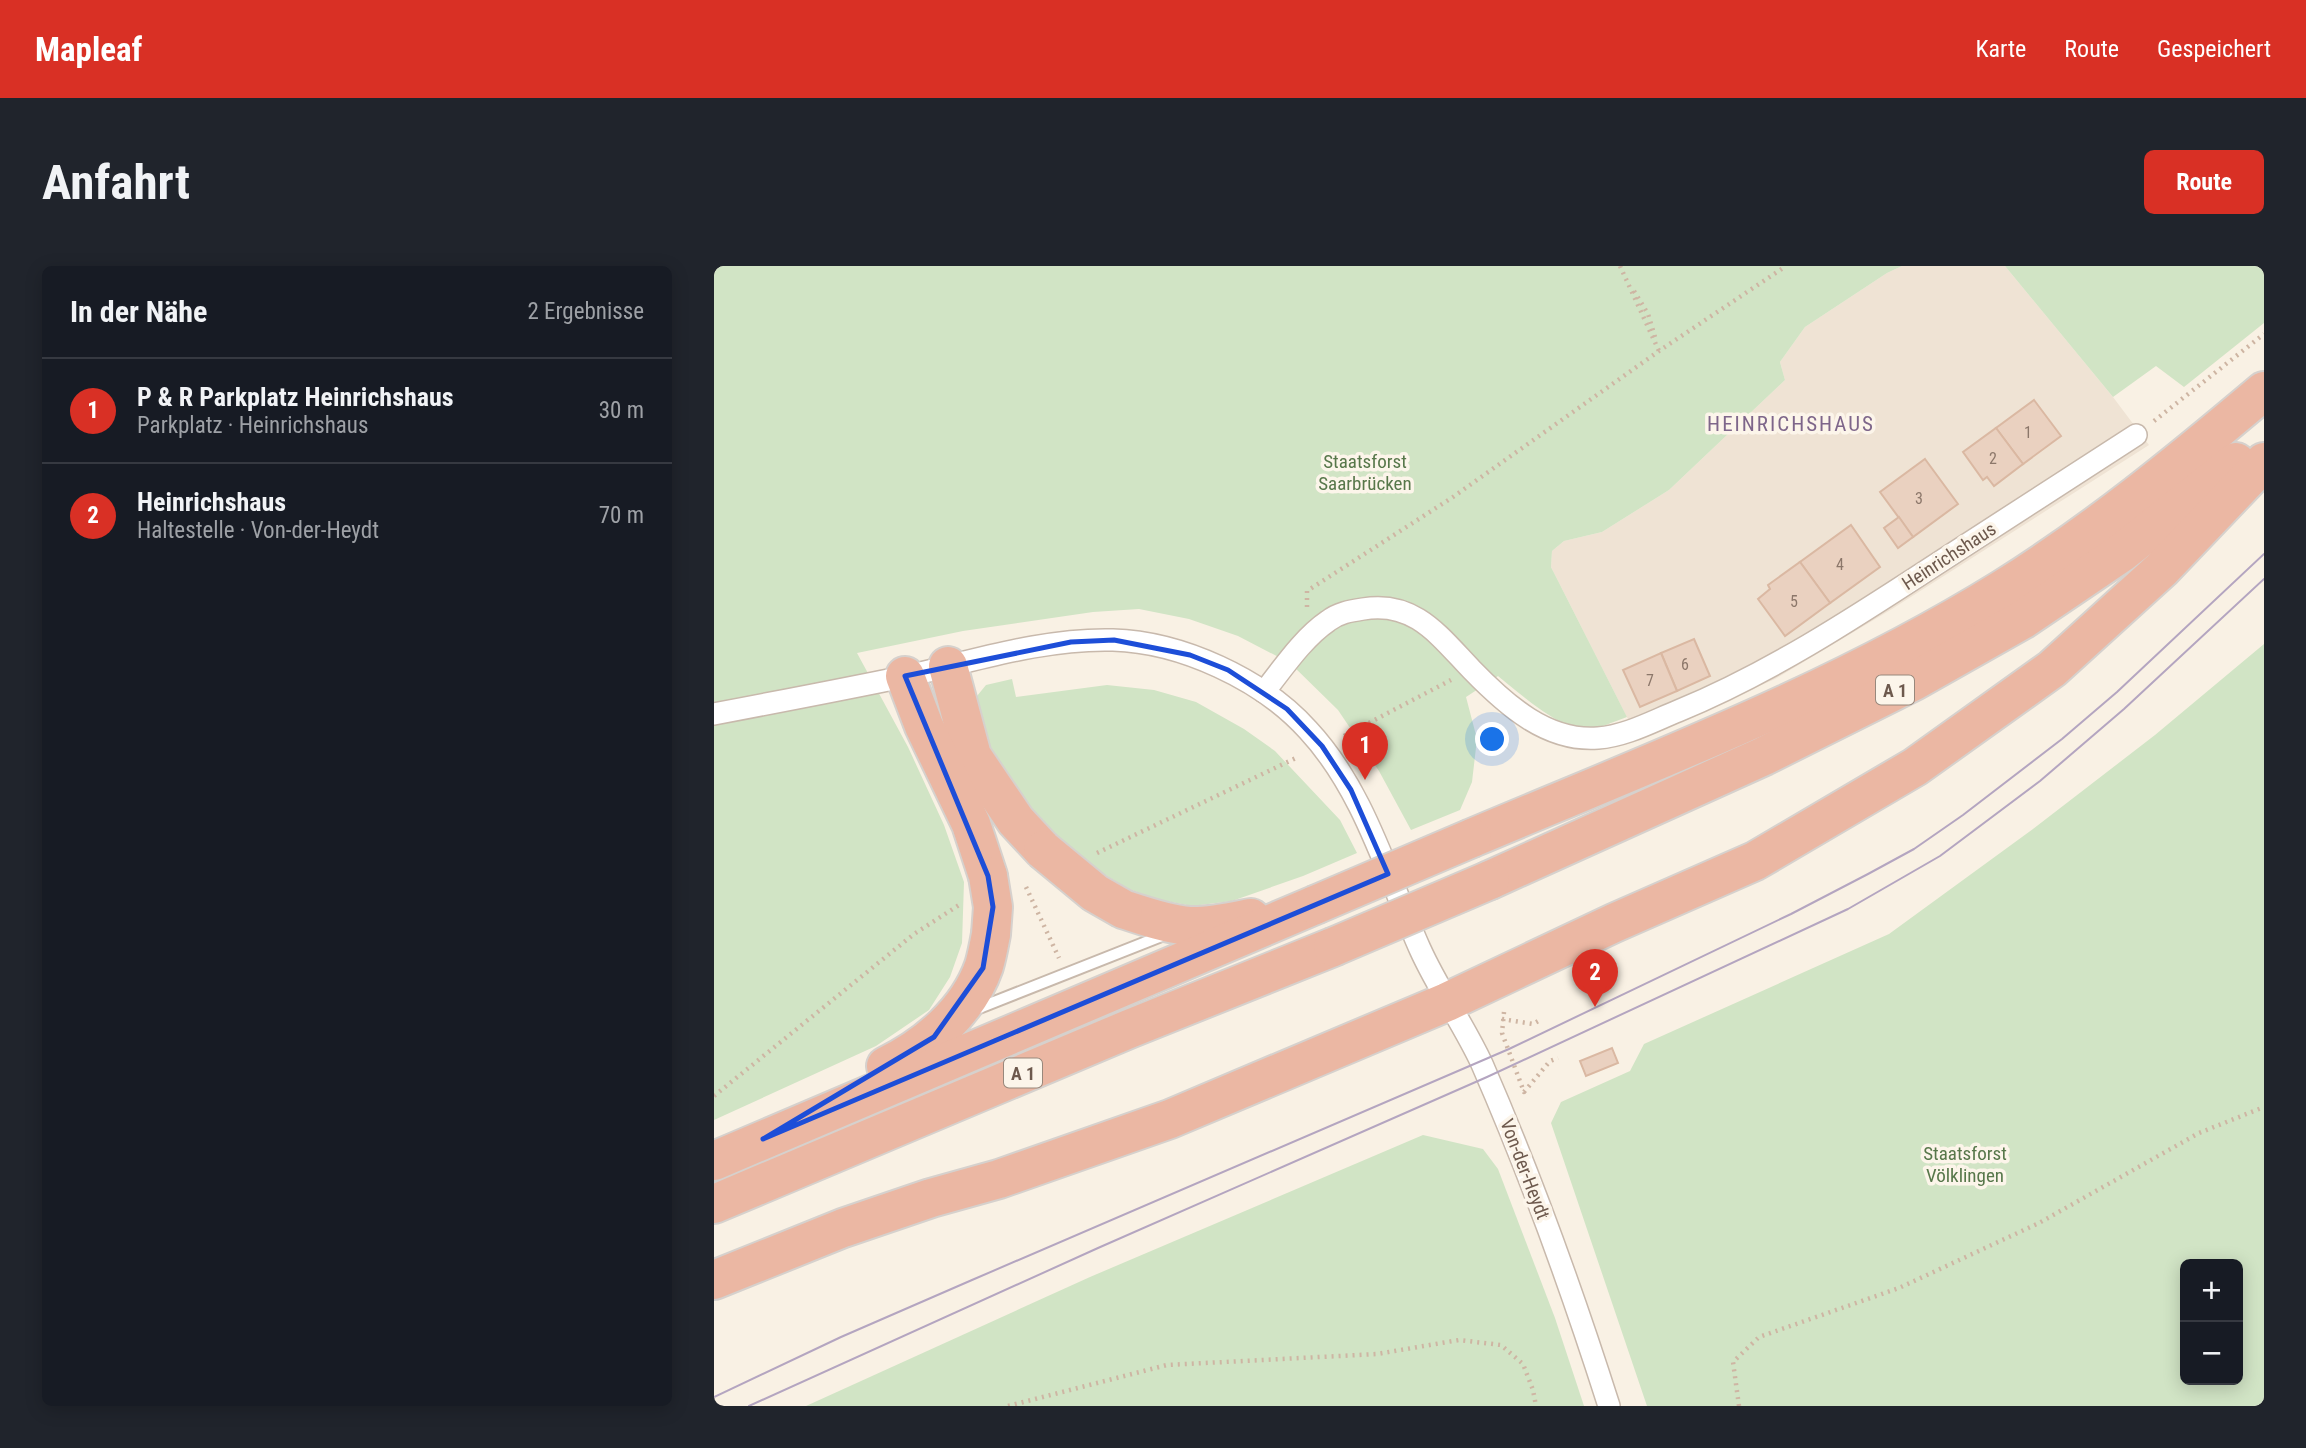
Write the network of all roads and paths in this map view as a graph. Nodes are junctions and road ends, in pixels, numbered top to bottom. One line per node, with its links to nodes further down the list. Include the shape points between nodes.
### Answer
1 (1620, 266): 4 (path, via 1648,314)
2 (1786, 266): 4 (path)
3 (2264, 334): 6 (path)
4 (1659, 351): 9 (path, via 1452,497 1307,591)
5 (2264, 391): 17 (highway, A 1, bridge, via 2099,524 2003,589 1909,643 1753,720)
6 (2136, 435): 11 (street, Heinrichshaus, via 1789,655 1706,699 1633,729 1601,738 1552,732 1501,697)
7 (2264, 438): 29 (highway, A 1, bridge, via 2121,553 2022,620 1776,750 1490,880)
8 (2264, 462): 20 (highway, via 2162,569 2052,668 1915,767 1755,861)
9 (1307, 640): 11 (street, Heinrichshaus, via 1328,621 1376,607 1424,621); 13 (street, Heinrichshaus)
10 (948, 666): 12 (street, Von-der-Heydt); 13 (street, Von-der-Heydt, via 1071,642 1114,640 1190,655 1228,670); 18 (highway, bridge, via 972,756 1016,821 1096,893 1123,909)
11 (1471, 669): 15 (path)
12 (905, 677): 14 (street, Von-der-Heydt); 24 (highway, bridge, via 971,824 993,907 983,968)
13 (1264, 692): 15 (street, Von-der-Heydt)
14 (714, 714)
15 (1322, 746): 20 (street, Von-der-Heydt, via 1351,790)
16 (1025, 886): 19 (path)
17 (1315, 905): 18 (highway); 27 (highway, A 1)
18 (1189, 926): 19 (lane)
19 (1065, 973): 24 (lane)
20 (1447, 1002): 30 (highway, via 1170,1119 843,1228); 33 (street, Von-der-Heydt, via 1474,1047 1508,1124)
21 (1502, 1004): 22 (path)
22 (1502, 1019): 23 (path, via 1533,1024); 25 (path, via 1502,1033 1524,1092 1550,1061)
23 (1540, 1020)
24 (948, 1022): 27 (highway, via 909,1055 846,1085)
25 (1558, 1058)
26 (2264, 1107): 34 (path, via 2199,1133 2039,1223 1899,1288 1759,1337 1734,1362)
27 (764, 1139): 28 (highway, A 1)
28 (714, 1161)
29 (714, 1204)
30 (714, 1280)
31 (1008, 1406): 32 (path, via 1167,1365 1377,1354 1459,1340 1501,1345 1523,1364)
32 (1536, 1406)
33 (1609, 1406)
34 (1739, 1406)

